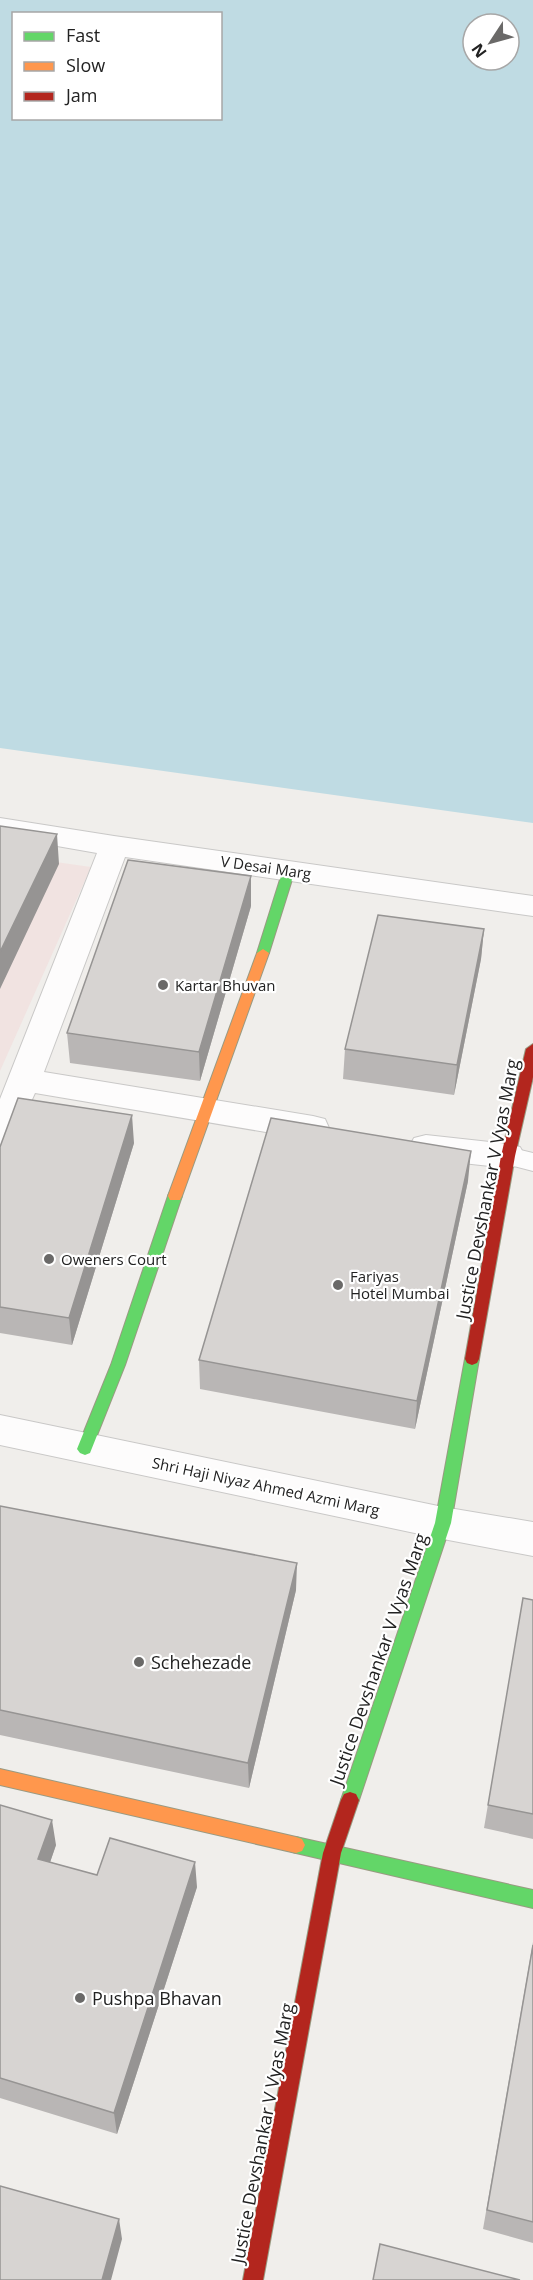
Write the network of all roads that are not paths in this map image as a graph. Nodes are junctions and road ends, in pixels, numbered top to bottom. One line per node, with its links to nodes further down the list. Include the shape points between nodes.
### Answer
1 (0, 827): 2 (street, V Desai Marg)
2 (114, 846): 3 (street, V Desai Marg); 6 (street)
3 (289, 870): 4 (street, V Desai Marg); 7 (street)
4 (533, 906)
5 (533, 1049): 11 (street, Justice Devshankar V Vyas Marg)
6 (25, 1080): 7 (street); 9 (street)
7 (205, 1110): 8 (street); 13 (street)
8 (343, 1133)
9 (0, 1134)
10 (400, 1143): 11 (street)
11 (520, 1159): 14 (street, Justice Devshankar V Vyas Marg)
12 (0, 1430): 13 (street, Shri Haji Niyaz Ahmed Azmi Marg)
13 (85, 1449): 14 (street, Shri Haji Niyaz Ahmed Azmi Marg)
14 (443, 1523): 15 (street, Shri Haji Niyaz Ahmed Azmi Marg); 17 (street, Justice Devshankar V Vyas Marg)
15 (533, 1539)
16 (0, 1777): 17 (street)
17 (332, 1853): 18 (street); 19 (street, Justice Devshankar V Vyas Marg)
18 (533, 1899)
19 (252, 2280)

